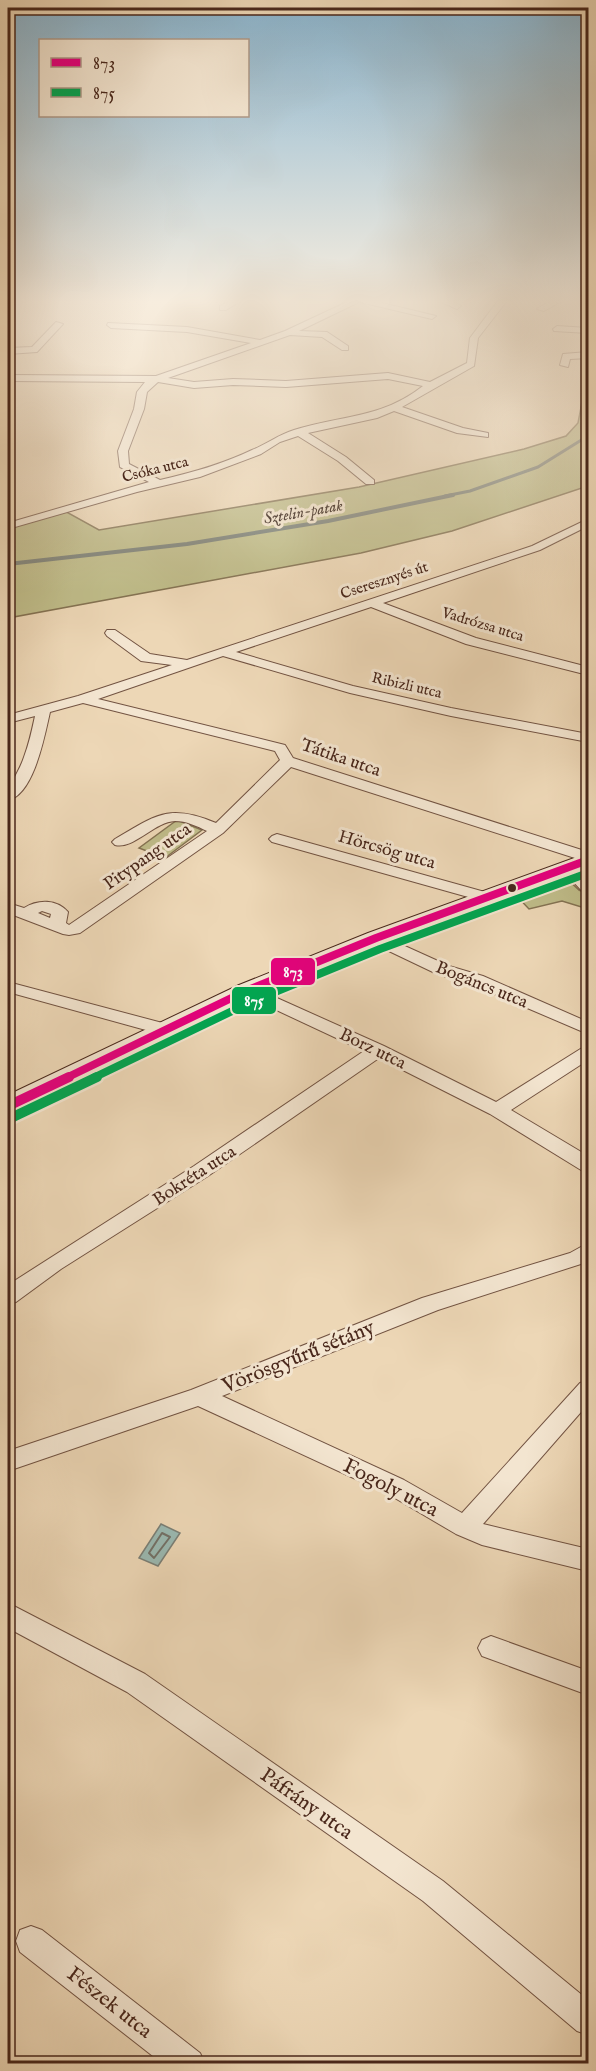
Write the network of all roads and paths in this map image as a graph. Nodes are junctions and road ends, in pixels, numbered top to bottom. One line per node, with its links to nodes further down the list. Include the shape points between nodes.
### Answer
1 (141, 399): 7 (street, via 123,451 124,465)
2 (413, 399): 3 (street, Csóka utca)
3 (394, 408): 4 (street, Csóka utca); 5 (street)
4 (299, 432): 6 (street); 7 (street, Csóka utca, via 212,469)
5 (484, 435)
6 (370, 482)
7 (158, 483): 9 (street, Csóka utca)
8 (588, 522): 10 (street, Cseresznyés út)
9 (8, 526)
10 (565, 534): 11 (street); 12 (street, Cseresznyés út, via 536,548)
11 (588, 539)
12 (369, 602): 14 (street, Cseresznyés út); 16 (street, Vadrózsa utca, via 471,641)
13 (111, 633): 15 (street, Cseresznyés út, via 146,658)
14 (222, 652): 15 (street, Cseresznyés út); 20 (street, Ribizli utca, via 350,689)
15 (187, 663): 17 (street, Cseresznyés út)
16 (588, 671)
17 (83, 699): 18 (street, Cseresznyés út); 21 (street, Tátika utca, via 271,745 280,748)
18 (44, 708): 19 (street, Cseresznyés út); 22 (street, via 23,780)
19 (8, 719)
20 (588, 738)
21 (288, 761): 23 (street, Pitypang utca); 26 (street, Tátika utca)
22 (8, 796)
23 (218, 830): 25 (street, via 172,817); 29 (street, Pitypang utca, via 78,927 69,930)
24 (277, 839): 28 (street, Hörcsög utca)
25 (120, 842)
26 (586, 860): 27 (street, via 578,877); 28 (street)
27 (588, 888)
28 (486, 897): 30 (street)
29 (8, 908)
30 (376, 938): 32 (street); 34 (street, Bogáncs utca, via 442,970 477,980)
31 (8, 987): 33 (street)
32 (248, 990): 33 (street); 35 (street, Borz utca)
33 (164, 1029): 37 (street)
34 (588, 1029)
35 (378, 1050): 38 (street, Borz utca); 41 (street, Bokréta utca)
36 (588, 1052): 38 (street)
37 (8, 1106)
38 (496, 1110): 39 (street, Borz utca)
39 (588, 1165)
40 (588, 1251): 43 (street, Vörösgyűrű sétány, via 430,1304)
41 (8, 1296)
42 (588, 1389): 45 (street)
43 (199, 1396): 44 (street, Vörösgyűrű sétány); 45 (street, Fogoly utca, via 396,1486)
44 (8, 1461)
45 (465, 1527): 46 (street, Fogoly utca)
46 (588, 1560)
47 (8, 1615): 51 (street, Páfrány utca, via 136,1683 433,1891)
48 (491, 1648): 49 (street)
49 (588, 1683)
50 (31, 1941): 52 (street, Fészek utca)
51 (588, 2020)
52 (189, 2064)

